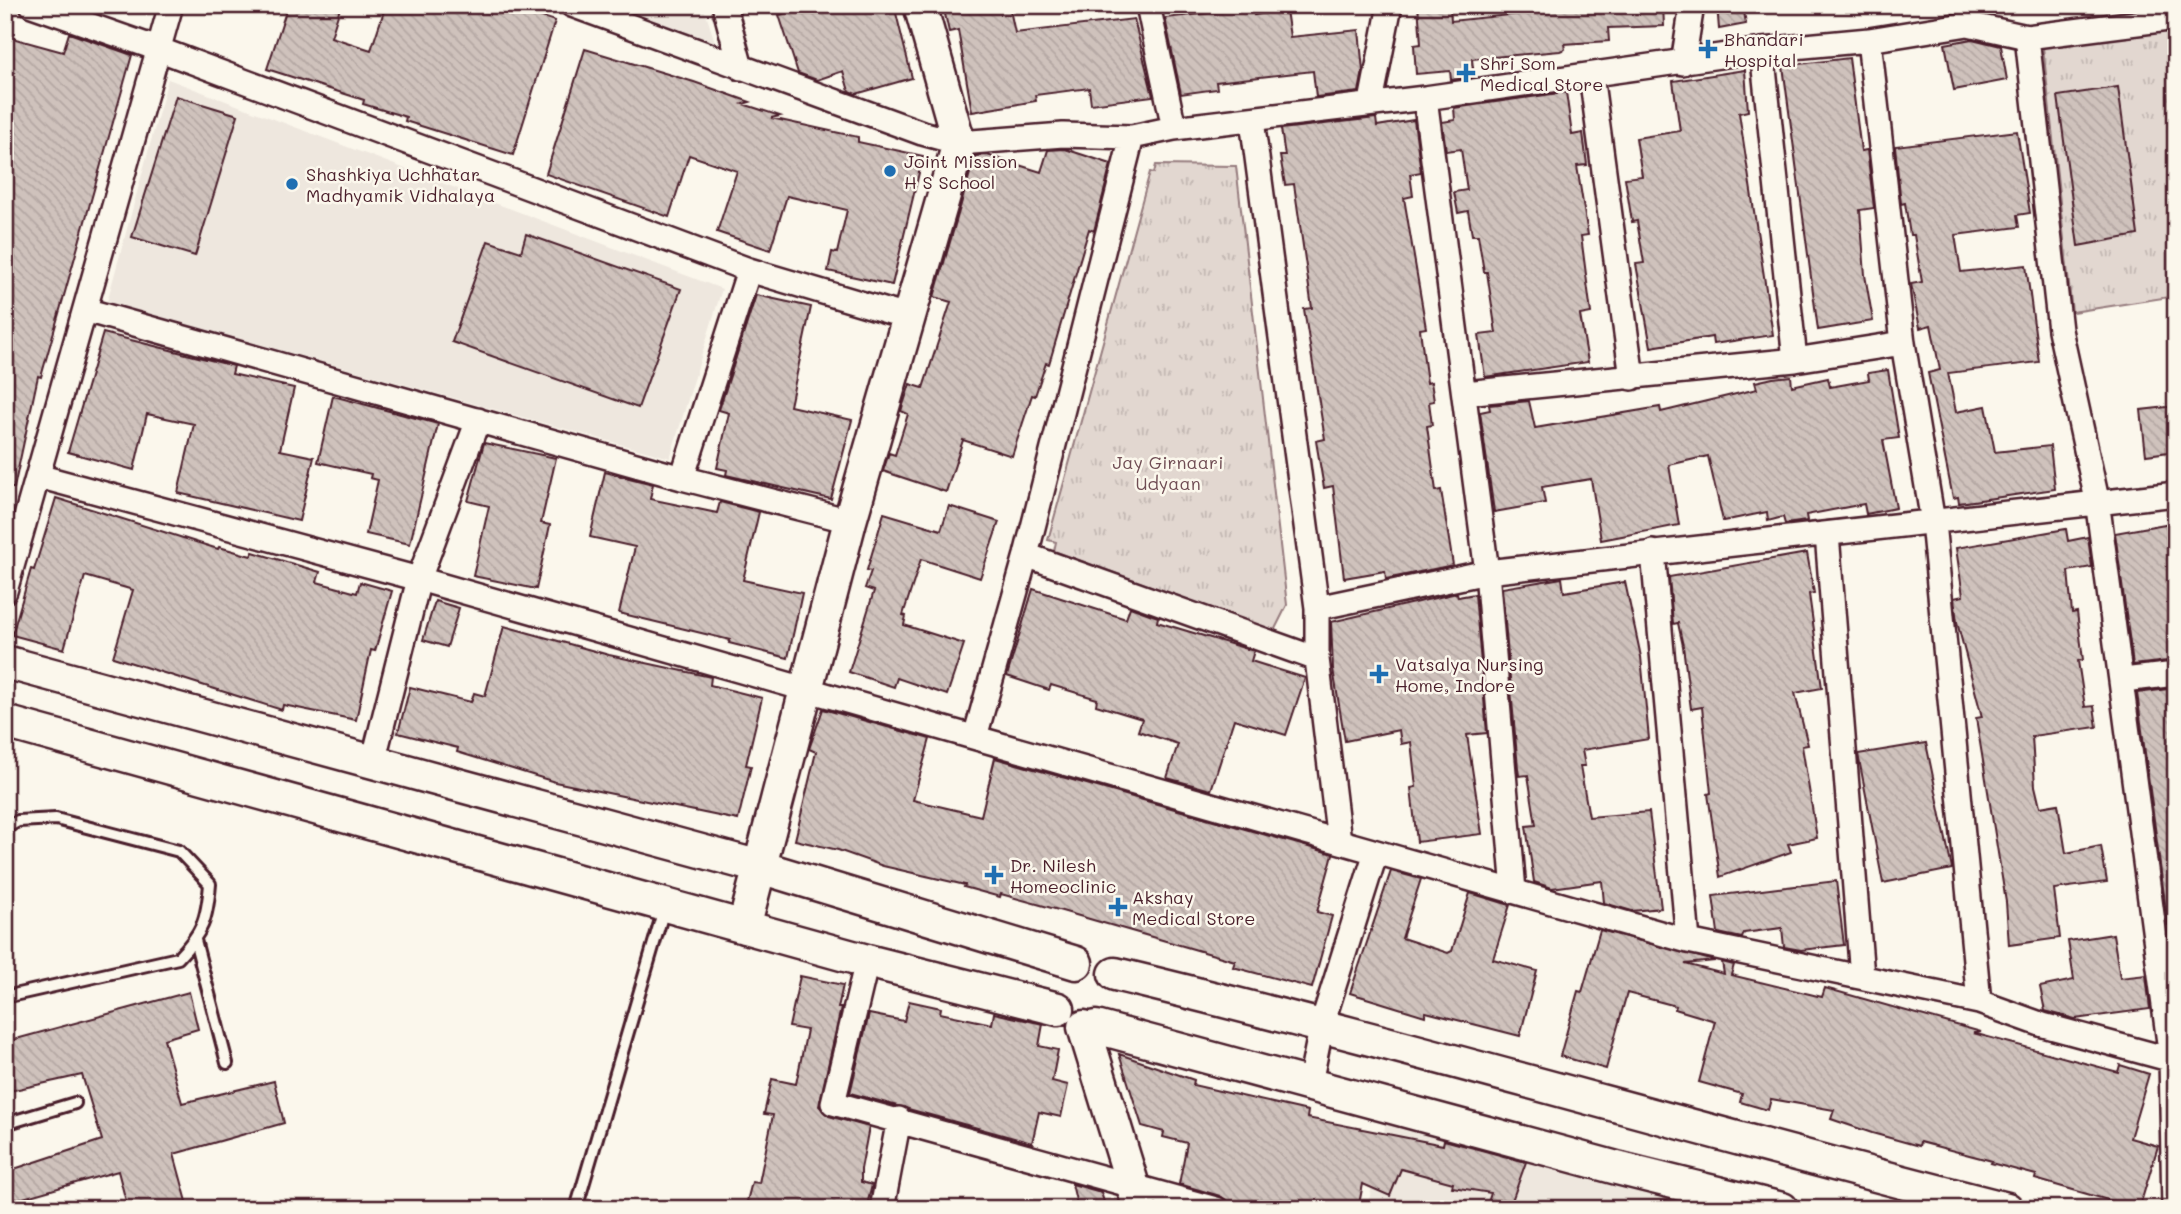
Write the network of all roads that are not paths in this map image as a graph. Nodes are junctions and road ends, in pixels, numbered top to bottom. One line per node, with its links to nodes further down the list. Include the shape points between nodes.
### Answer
1 (32, 5): 13 (street)
2 (171, 5): 13 (street)
3 (572, 5): 16 (street)
4 (724, 5): 16 (street)
5 (920, 5): 23 (street)
6 (1148, 5): 21 (street)
7 (1390, 5): 19 (street)
8 (1692, 5): 15 (street)
9 (1969, 14): 11 (street); 12 (street)
10 (2176, 18): 11 (street)
11 (2027, 37): 35 (street, via 2060,330)
12 (1869, 40): 14 (street); 27 (street)
13 (158, 49): 24 (street); 25 (street)
14 (1762, 50): 15 (street); 28 (street)
15 (1683, 63): 17 (street)
16 (741, 68): 23 (street)
17 (1591, 75): 18 (street); 29 (street)
18 (1425, 98): 19 (street); 30 (street)
19 (1371, 102): 20 (street)
20 (1252, 120): 21 (street); 44 (street)
21 (1174, 128): 22 (street)
22 (1132, 137): 23 (street, via 1063,135); 40 (street)
23 (960, 143): 26 (street)
24 (749, 270): 26 (street); 33 (street)
25 (85, 310): 31 (street); 32 (street)
26 (907, 317): 36 (street)
27 (1903, 343): 28 (street); 37 (street)
28 (1795, 360): 29 (street)
29 (1632, 378): 30 (street)
30 (1465, 393): 41 (street)
31 (478, 420): 33 (street); 42 (street)
32 (38, 476): 42 (street); 43 (street)
33 (682, 478): 36 (street)
34 (2176, 494): 35 (street)
35 (2097, 500): 37 (street); 48 (street)
36 (850, 521): 49 (street)
37 (1933, 522): 38 (street); 67 (street)
38 (1827, 534): 39 (street); 65 (street)
39 (1653, 552): 41 (street); 61 (street)
40 (1026, 555): 45 (street); 51 (street)
41 (1487, 572): 44 (street); 57 (street)
42 (419, 579): 49 (street); 52 (street)
43 (5, 591)
44 (1317, 608): 45 (street)
45 (1317, 659): 54 (street)
46 (5, 662): 52 (street)
47 (2176, 674): 48 (street)
48 (2123, 680): 71 (street)
49 (807, 689): 51 (street); 56 (street)
50 (5, 722): 58 (street)
51 (975, 737): 54 (street)
52 (373, 762): 56 (street)
53 (5, 828): 60 (lane, via 18,821 56,820 180,851 210,884 207,919)
54 (1339, 841): 55 (street)
55 (1376, 852): 57 (street); 69 (street)
56 (760, 867): 59 (street); 63 (street)
57 (1514, 891): 61 (street)
58 (665, 903): 59 (street); 79 (lane)
59 (744, 927): 62 (street)
60 (195, 940): 66 (lane, via 178,958); 72 (lane)
61 (1688, 941): 65 (street)
62 (867, 961): 68 (street); 75 (street, via 833,1102)
63 (1076, 963): 64 (street, via 1097,962); 68 (street, via 1059,977)
64 (1115, 974): 69 (street); 70 (street, via 1121,984 1120,1005 1114,1015)
65 (1862, 977): 67 (street)
66 (5, 997)
67 (1979, 1002): 71 (street, via 2043,1026)
68 (1058, 1009): 70 (street, via 1074,1024)
69 (1322, 1024): 73 (street); 82 (street)
70 (1090, 1027): 73 (street); 77 (street)
71 (2174, 1059): 83 (street)
72 (227, 1063)
73 (1310, 1083): 78 (street)
74 (75, 1103): 76 (lane)
75 (899, 1119): 77 (street); 80 (street)
76 (5, 1124)
77 (1136, 1197): 81 (street)
78 (1762, 1206)
79 (576, 1209)
80 (882, 1209)
81 (1216, 1209)
82 (2007, 1209)
83 (2174, 1209)

